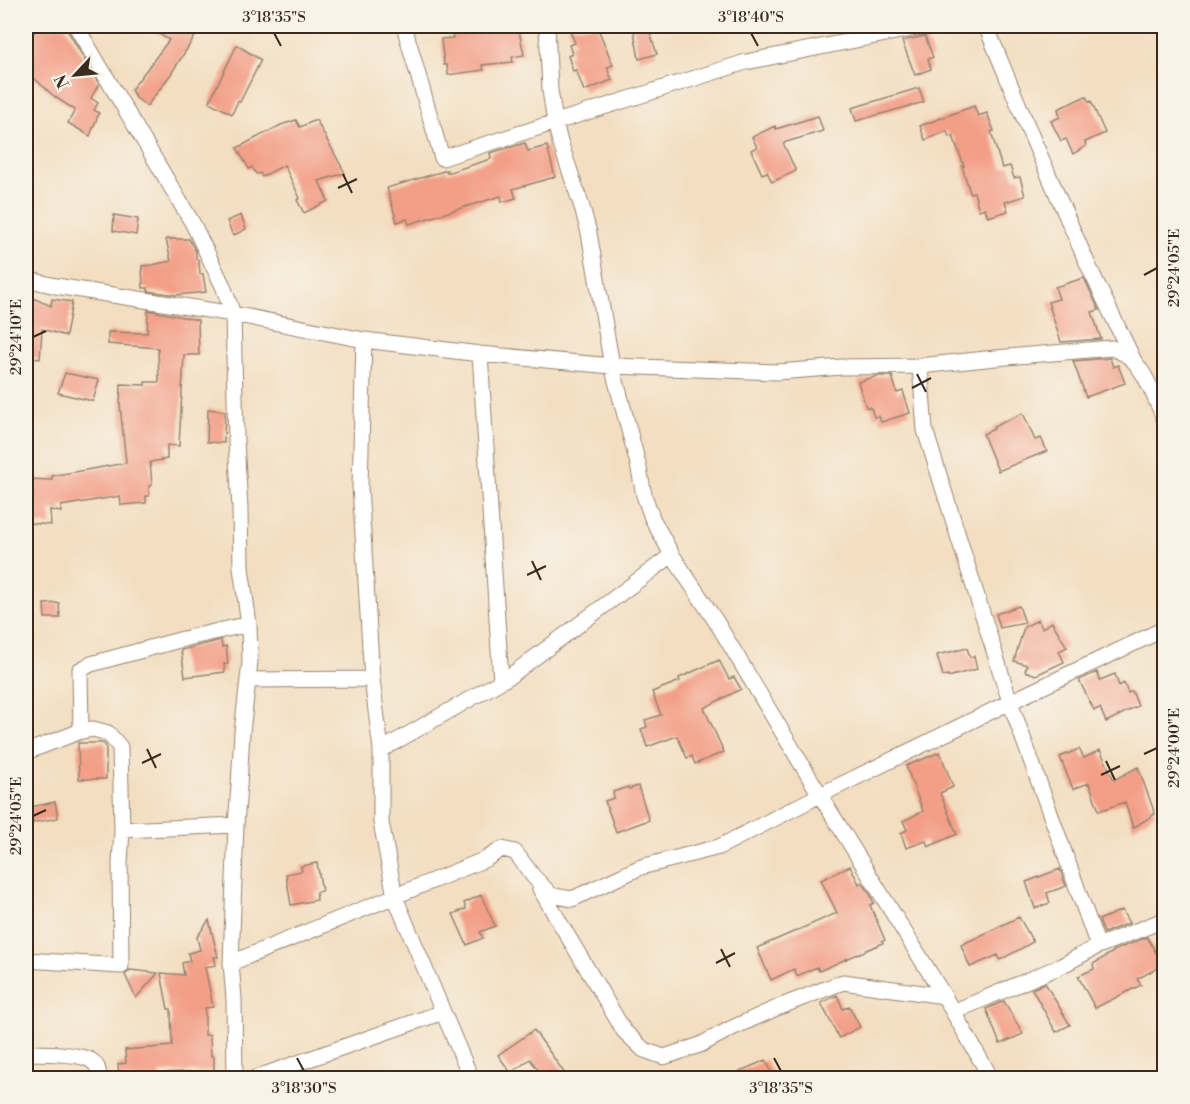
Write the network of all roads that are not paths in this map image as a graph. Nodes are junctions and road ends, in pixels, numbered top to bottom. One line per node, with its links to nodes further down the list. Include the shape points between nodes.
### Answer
1 (76, 26): 8 (street, via 193,224)
2 (404, 26): 6 (street, via 441,158)
3 (547, 26): 6 (street)
4 (926, 26): 6 (street, via 746,62)
5 (986, 26): 11 (street, via 1088,265)
6 (555, 122): 12 (street, via 589,233)
7 (26, 279): 8 (street)
8 (233, 314): 9 (street); 16 (street, via 241,568)
9 (364, 340): 10 (street); 18 (street, via 360,486)
10 (480, 354): 12 (street); 20 (street)
11 (1134, 361): 13 (street, via 1112,348); 14 (street)
12 (612, 366): 13 (street, via 778,372); 15 (street, via 644,495)
13 (920, 366): 21 (street, via 925,430)
14 (1164, 418)
15 (672, 555): 20 (street); 25 (street)
16 (249, 624): 19 (street); 22 (street, via 80,669)
17 (1164, 629): 21 (street)
18 (372, 678): 19 (street); 23 (street)
19 (248, 680): 26 (street)
20 (501, 681): 23 (street)
21 (1010, 702): 25 (street); 31 (street)
22 (81, 731): 24 (street); 27 (street, via 108,733 120,747)
23 (381, 750): 29 (street, via 381,822)
24 (26, 752)
25 (820, 795): 28 (street, via 719,847 640,867 572,899 551,895); 34 (street)
26 (236, 825): 27 (street); 33 (street)
27 (122, 830): 32 (street, via 121,966)
28 (533, 876): 29 (street, via 515,852 502,849); 34 (street, via 624,1031 644,1050 664,1057 843,982)
29 (395, 897): 33 (street); 36 (street)
30 (1164, 920): 31 (street)
31 (1098, 946): 35 (street, via 1061,966)
32 (26, 960)
33 (231, 963): 39 (street)
34 (944, 996): 35 (street)
35 (953, 1011): 42 (street)
36 (443, 1012): 40 (street); 41 (street)
37 (26, 1053): 38 (street, via 90,1060 95,1063)
38 (99, 1078)
39 (235, 1078)
40 (255, 1078)
41 (471, 1078)
42 (991, 1078)

